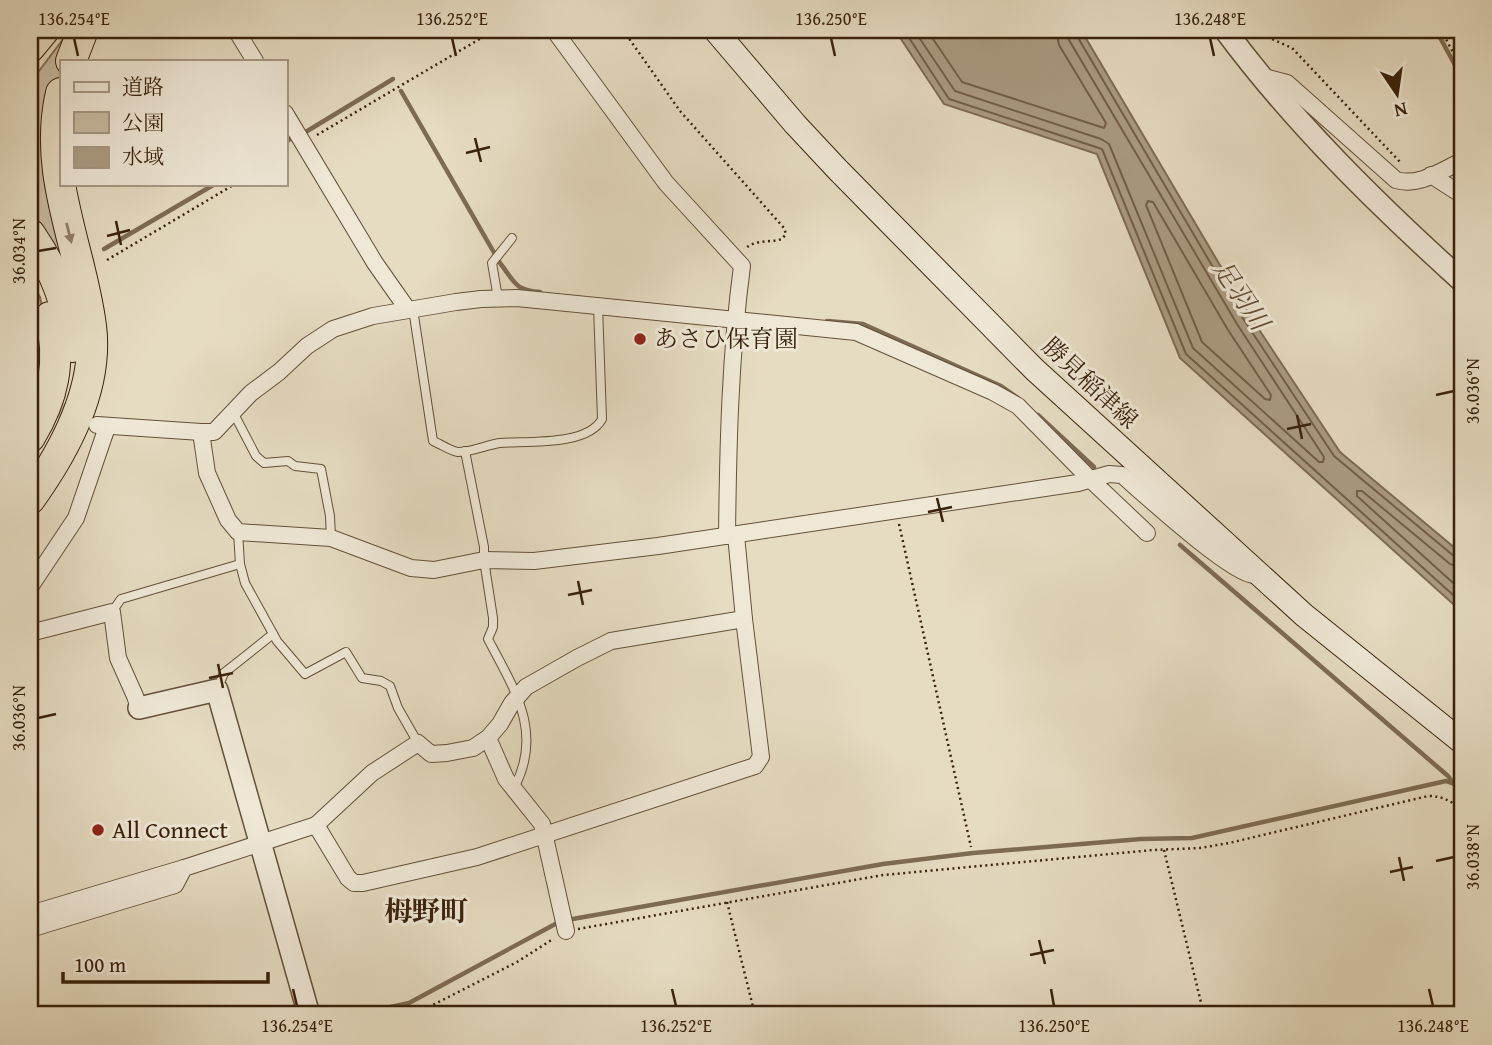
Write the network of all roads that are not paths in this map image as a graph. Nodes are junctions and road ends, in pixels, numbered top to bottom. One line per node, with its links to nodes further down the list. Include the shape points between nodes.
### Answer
1 (44, 30): 7 (highway)
2 (83, 30): 8 (highway)
3 (236, 30): 9 (street)
4 (554, 30): 23 (street, via 666,183 742,266)
5 (715, 30): 37 (main road, 勝見稲津線, via 795,124 1034,369)
6 (1225, 30): 10 (street)
7 (30, 47)
8 (71, 60)
9 (254, 60)
10 (1260, 76): 14 (street, via 1287,83 1396,180 1406,183); 19 (street, via 1311,134)
11 (60, 100): 30 (highway, one-way to 30, via 57,171 86,298 92,354 81,405 69,434)
12 (287, 116): 22 (street, via 375,263)
13 (1462, 161): 14 (street)
14 (1424, 178): 15 (street)
15 (1462, 195)
16 (30, 234): 29 (highway, via 61,290 68,311 72,358 63,407)
17 (512, 239): 20 (lane, via 492,263)
18 (30, 265): 26 (highway, via 52,323 55,369 51,393)
19 (1462, 281)
20 (498, 298): 21 (street); 22 (street)
21 (598, 306): 23 (street); 27 (lane, via 602,419 598,426 570,437)
22 (410, 310): 24 (street, via 333,329 307,346); 27 (lane, via 433,441 455,452)
23 (735, 315): 28 (street, via 856,332 993,391 1018,407); 33 (street, via 728,425)
24 (233, 412): 25 (street, via 214,432); 34 (lane, via 264,463 288,461 321,469)
25 (201, 432): 31 (street, via 207,473); 38 (street, via 102,426 76,518)
26 (30, 437)
27 (465, 451): 35 (lane)
28 (1091, 480): 32 (street); 33 (street); 37 (street, via 1122,475 1227,563 1248,575)
29 (30, 489)
30 (30, 499)
31 (238, 532): 34 (street); 36 (lane)
32 (1147, 533)
33 (731, 535): 35 (street, via 534,561); 40 (street)
34 (331, 538): 35 (street, via 411,568 434,570)
35 (484, 560): 44 (lane, via 493,618 488,639)
36 (240, 564): 39 (lane, via 121,599); 42 (lane, via 245,583)
37 (1262, 575): 47 (main road, 勝見稲津線, via 1304,615)
38 (30, 587)
39 (112, 612): 41 (street); 45 (street, via 118,658)
40 (744, 619): 44 (street, via 611,641 526,687); 51 (street, via 761,757 755,766)
41 (30, 633)
42 (273, 634): 43 (lane, via 224,673); 48 (lane, via 305,674 346,652 362,678 390,686)
43 (217, 690): 45 (street); 52 (street)
44 (518, 696): 46 (street); 49 (lane, via 526,750)
45 (139, 708)
46 (488, 738): 48 (street, via 473,748 447,753 431,754); 49 (street)
47 (1462, 742)
48 (418, 743): 50 (street, via 372,773)
49 (514, 788): 51 (street, via 542,824)
50 (316, 825): 51 (street, via 354,883 477,857); 52 (street)
51 (544, 834): 55 (street)
52 (260, 844): 53 (street); 57 (street)
53 (184, 868): 54 (street); 56 (street, via 175,885)
54 (30, 914)
55 (564, 924)
56 (30, 929)
57 (309, 1015)

